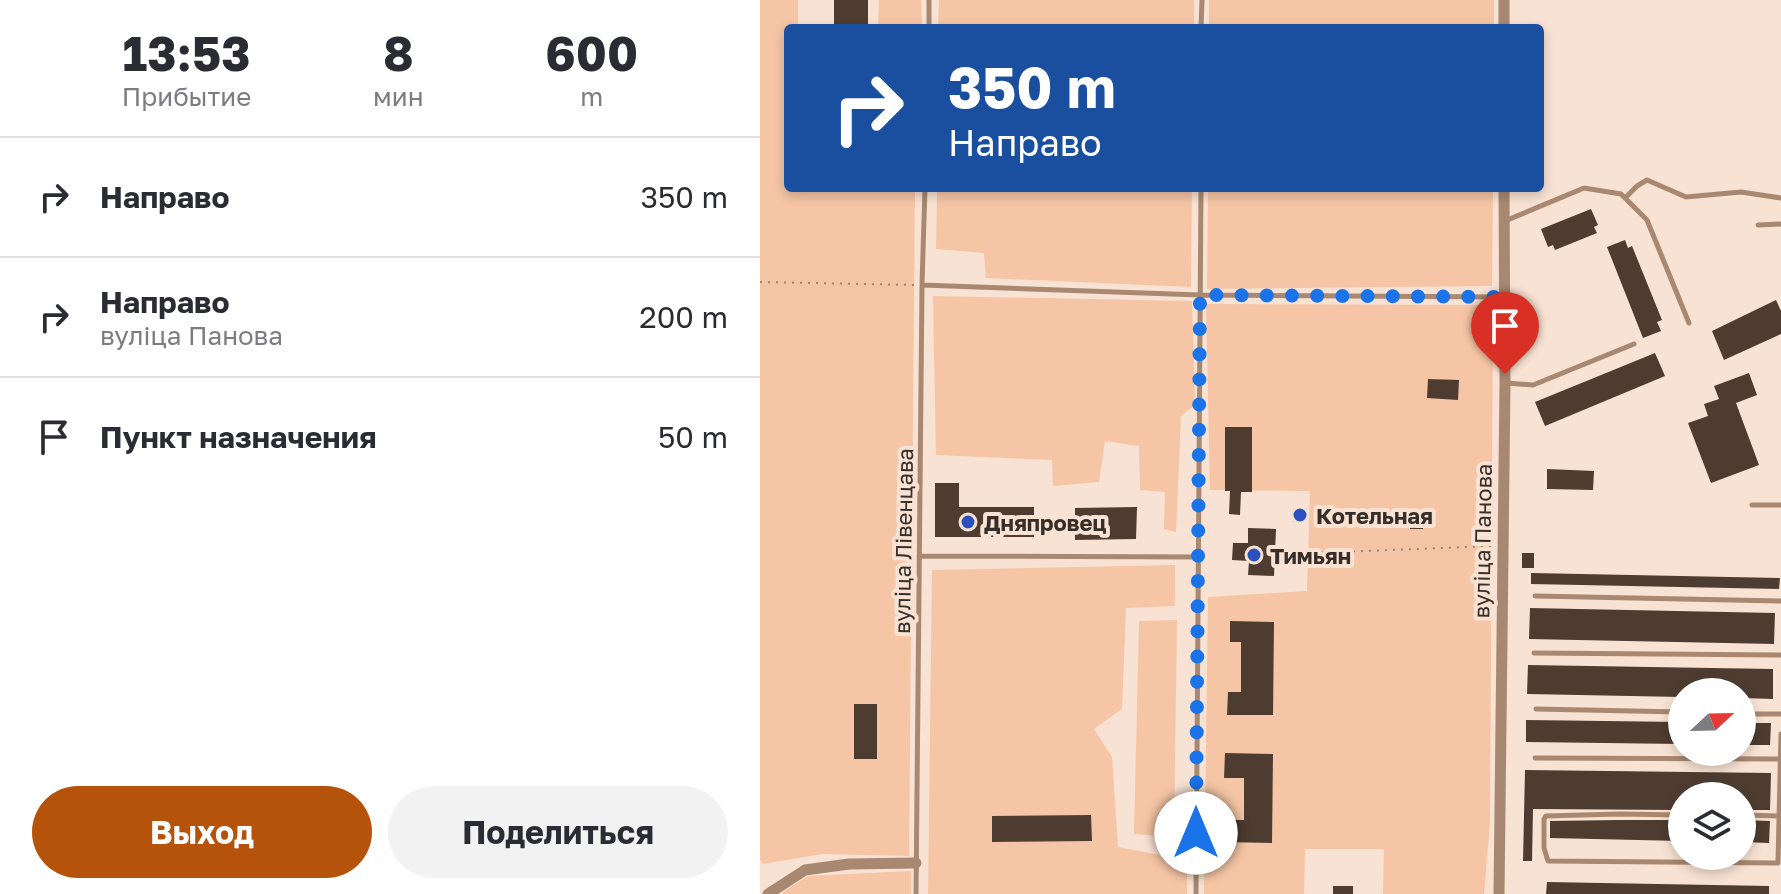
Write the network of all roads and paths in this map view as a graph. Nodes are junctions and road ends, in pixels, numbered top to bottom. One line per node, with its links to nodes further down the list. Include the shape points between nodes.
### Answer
1 (929, 0): 4 (lane)
2 (1202, 0): 5 (lane)
3 (1504, 0): 6 (street)
4 (929, 24)
5 (1201, 24)
6 (1504, 24)
7 (925, 192): 16 (lane, вуліца Лівенцава)
8 (1201, 192): 17 (lane)
9 (1504, 192): 12 (street, вуліца Панова)
10 (1625, 198): 11 (lane, via 1647,180 1686,197 1741,192); 12 (lane, via 1584,188); 19 (lane, via 1647,220)
11 (1781, 198)
12 (1504, 221): 18 (street, вуліца Панова)
13 (1781, 224): 14 (lane)
14 (1758, 225)
15 (760, 282): 16 (path)
16 (922, 285): 17 (lane); 26 (lane, вуліца Лівенцава)
17 (1200, 295): 18 (lane); 27 (lane)
18 (1504, 297): 21 (street, вуліца Панова)
19 (1689, 323)
20 (1634, 344): 21 (lane, via 1533,385)
21 (1505, 383): 24 (street, вуліца Панова)
22 (1752, 505): 23 (lane)
23 (1781, 505)
24 (1502, 546): 25 (path); 49 (street, вуліца Панова)
25 (1313, 553)
26 (919, 556): 27 (lane); 43 (lane, вуліца Лівенцава)
27 (1198, 557): 48 (lane)
28 (1535, 596): 29 (lane)
29 (1781, 601)
30 (1534, 653): 31 (lane)
31 (1781, 655)
32 (1536, 709): 33 (lane)
33 (1668, 712)
34 (1756, 714): 35 (lane)
35 (1781, 714)
36 (1781, 734): 38 (lane)
37 (1535, 758): 38 (lane)
38 (1780, 759): 41 (lane)
39 (1668, 815): 42 (lane, via 1544,819 1548,861)
40 (1756, 815): 41 (lane)
41 (1779, 816): 45 (lane)
42 (1668, 862)
43 (916, 863): 46 (street, via 805,870); 47 (lane, вуліца Лівенцава)
44 (1756, 863): 45 (lane)
45 (1779, 863)
46 (768, 894)
47 (916, 894)
48 (1196, 894)
49 (1499, 894)

